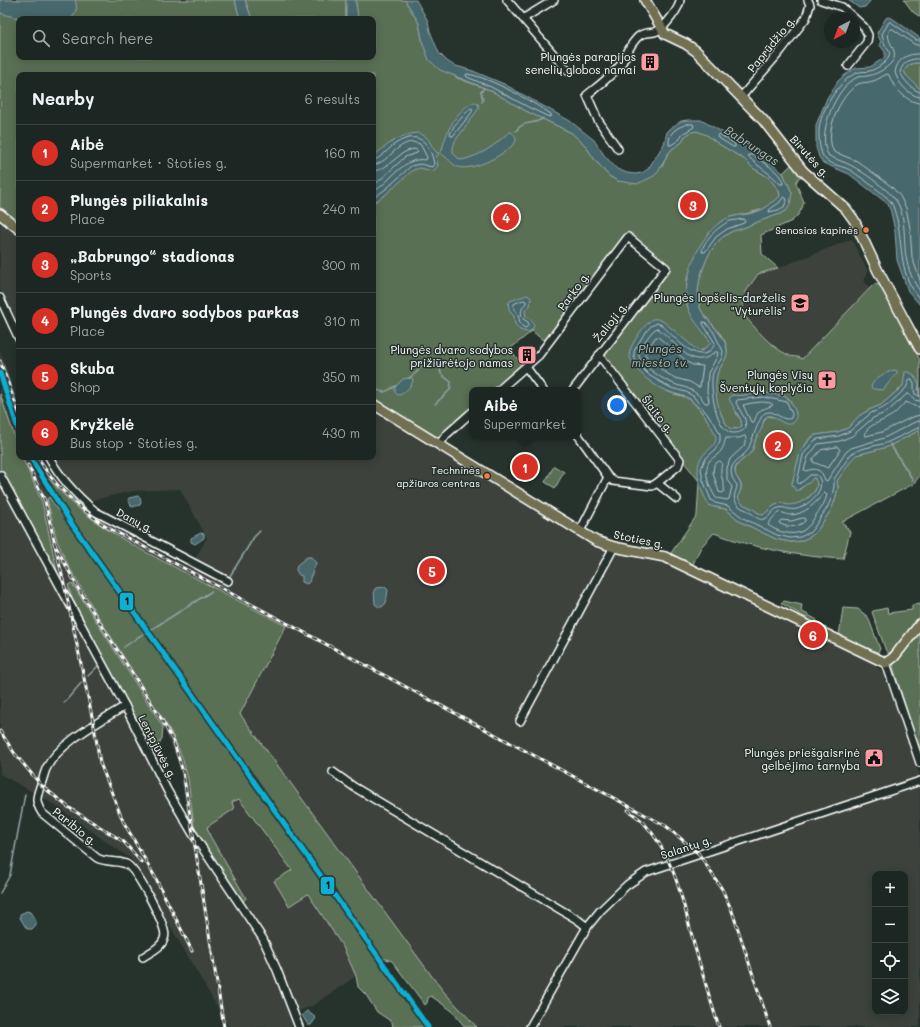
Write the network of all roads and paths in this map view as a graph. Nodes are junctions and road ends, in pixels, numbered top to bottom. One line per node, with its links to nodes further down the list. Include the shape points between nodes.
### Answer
1 (507, 0): 7 (street)
2 (554, 0): 7 (street)
3 (645, 0): 8 (main road)
4 (680, 0): 8 (street, via 679,6)
5 (810, 0): 11 (street, Paprūdžio g., via 806,18)
6 (821, 0): 9 (street, via 842,7 867,32 867,42)
7 (524, 18): 10 (street)
8 (661, 28): 11 (main road, Birutės g., via 668,36 696,51); 12 (street, via 639,36 620,65 587,95 598,120)
9 (848, 66)
10 (568, 71)
11 (741, 97): 18 (main road, Birutės g., via 769,126 804,171 846,209 854,220 871,258)
12 (618, 149)
13 (0, 214): 14 (main road)
14 (16, 227)
15 (666, 268): 19 (street, Žalioji g.); 20 (street, Parko g., via 628,236 539,355)
16 (0, 298): 17 (street)
17 (16, 333)
18 (920, 349)
19 (599, 355): 23 (street, Žalioji g.); 31 (street, Šlaito g., via 680,460 678,466)
20 (526, 367): 21 (street, Parko g.); 22 (street)
21 (503, 387)
22 (542, 387)
23 (575, 387)
24 (376, 406): 27 (main road, Stoties g.)
25 (469, 415): 27 (street, via 446,435)
26 (580, 439): 30 (street)
27 (439, 445): 33 (main road, Stoties g.)
28 (50, 460): 35 (street, Danų g., via 78,496 96,512)
29 (0, 475): 38 (street, Lentpjūvės g.)
30 (608, 477): 31 (street, via 613,481 652,486); 33 (street)
31 (657, 482): 32 (street)
32 (677, 499)
33 (580, 531): 34 (main road, Stoties g., via 596,541)
34 (614, 547): 37 (main road, Stoties g., via 665,556); 39 (street)
35 (228, 581)
36 (920, 624): 37 (main road, via 894,657)
37 (886, 663): 40 (street)
38 (125, 706): 44 (street, Paribio g., via 63,747 46,768 36,797 42,813 96,858 127,864 134,871 165,932 163,941 157,948); 45 (street, Lentpjūvės g., via 167,790 263,940)
39 (520, 721)
40 (920, 763)
41 (333, 772): 43 (street)
42 (920, 781): 43 (street, Salantų g., via 646,872 626,885 600,910)
43 (587, 927): 46 (street, Salantų g.)
44 (143, 957)
45 (299, 1027)
46 (530, 1027)

